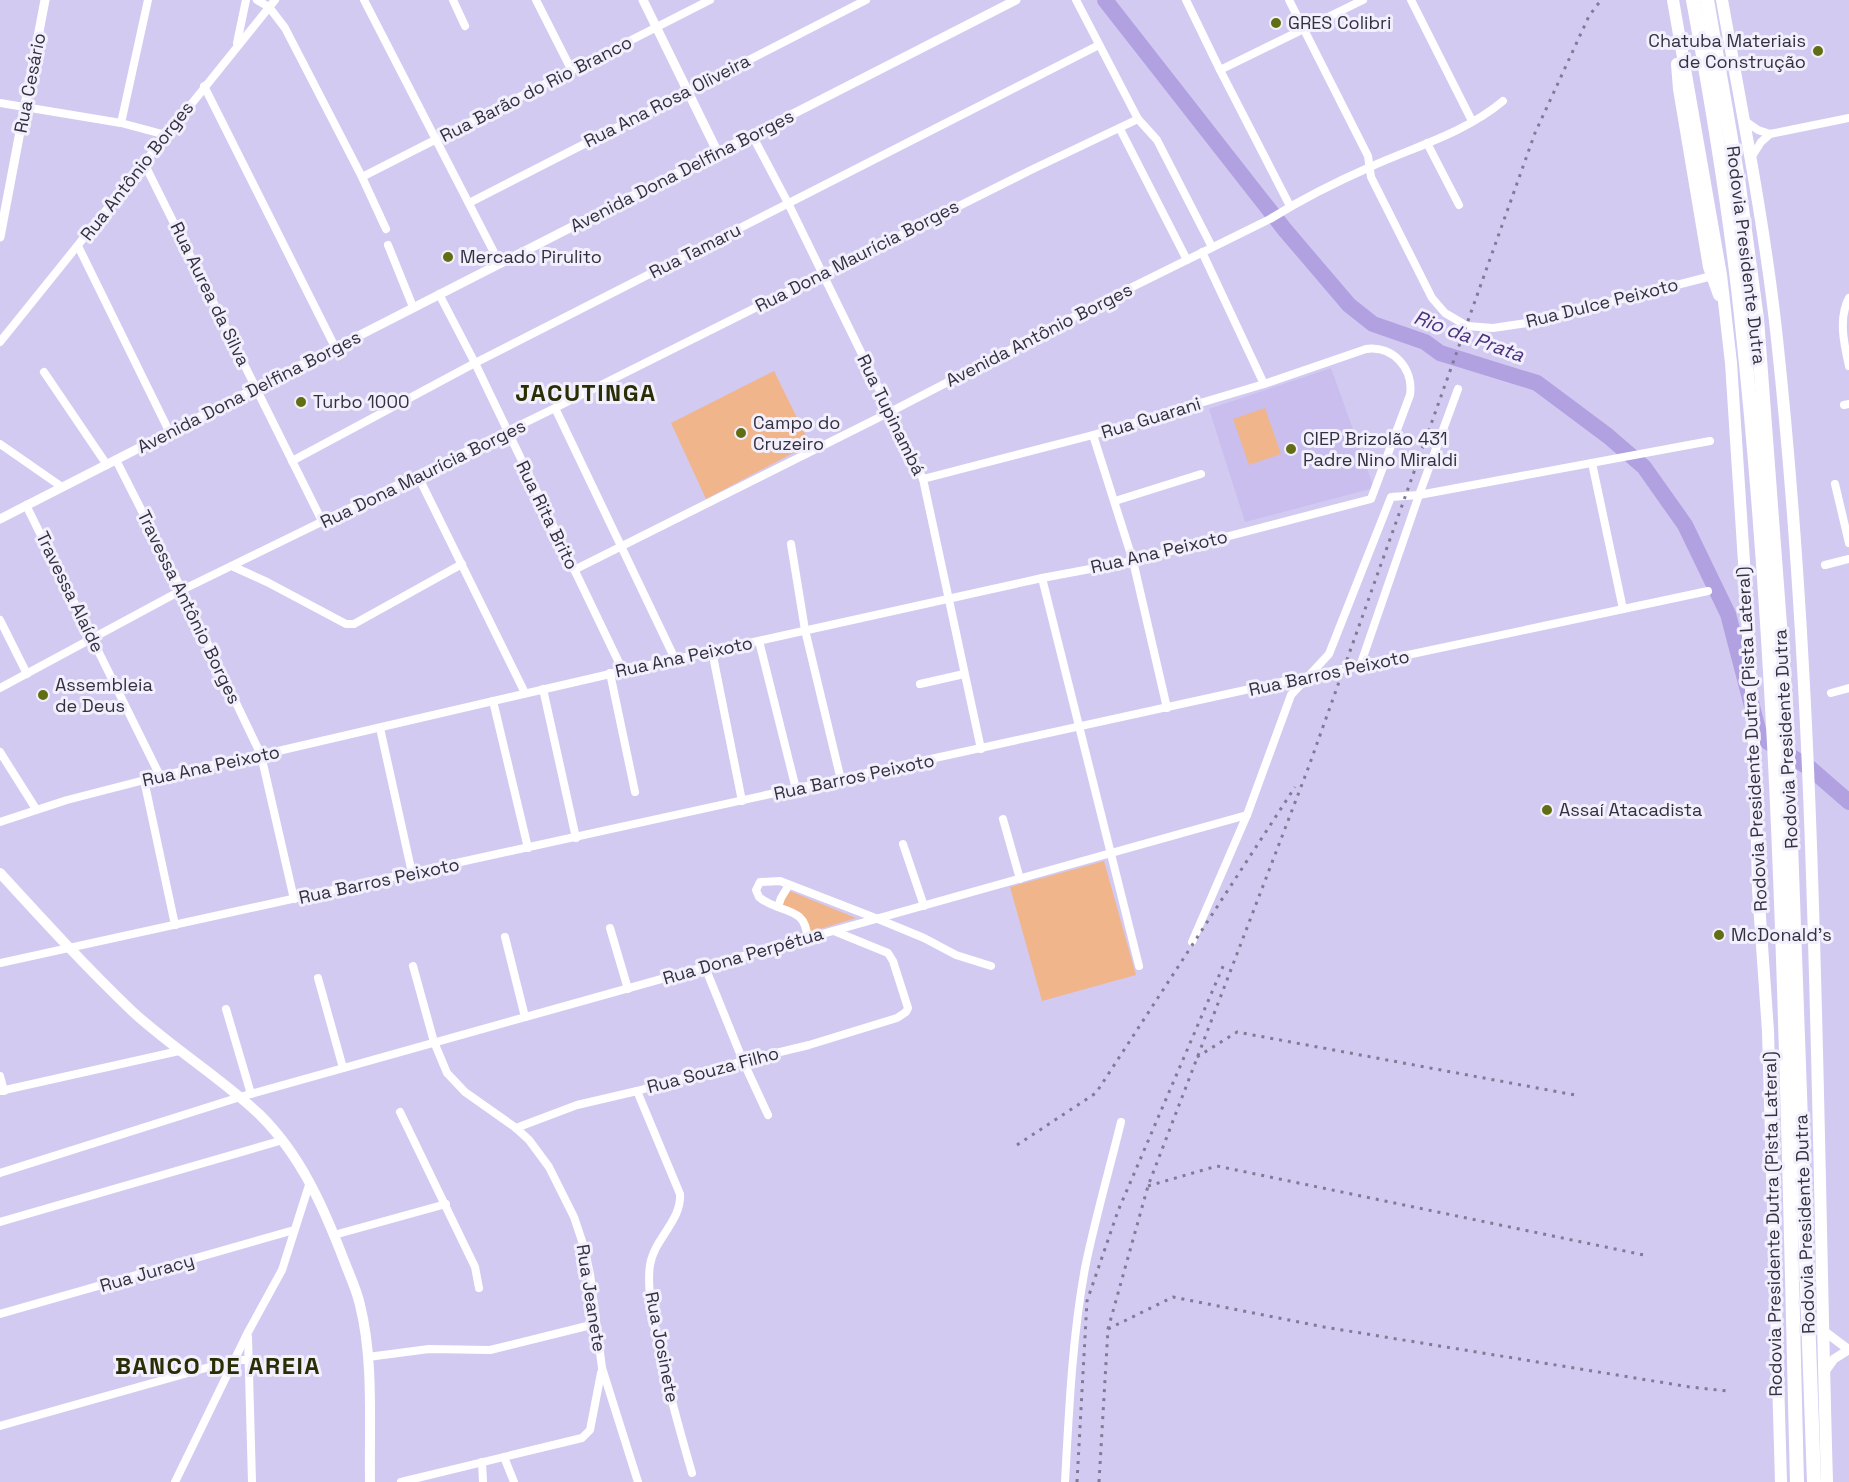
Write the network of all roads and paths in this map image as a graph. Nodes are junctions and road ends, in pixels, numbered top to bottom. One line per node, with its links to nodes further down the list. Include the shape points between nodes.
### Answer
1 (45, 0): 35 (street, Rua Cesário)
2 (148, 0): 40 (street)
3 (246, 0): 27 (street)
4 (257, 0): 22 (street)
5 (274, 0): 22 (street, Rua Antônio Borges)
6 (364, 0): 46 (street)
7 (453, 0): 23 (street)
8 (536, 0): 30 (street)
9 (643, 0): 24 (street)
10 (710, 0): 24 (street, Rua Barão do Rio Branco)
11 (866, 0): 32 (street, Rua Ana Rosa Oliveira)
12 (1016, 0): 45 (street, Avenida Dona Delfina Borges)
13 (1076, 0): 28 (street)
14 (1186, 0): 29 (street)
15 (1289, 0): 25 (street, Rua Dulce Peixoto)
16 (1363, 0): 25 (street)
17 (1411, 0): 39 (street)
18 (1673, 0): 26 (highway, Rodovia Presidente Dutra (Pista Lateral))
19 (1694, 0): 133 (highway, Rodovia Presidente Dutra, via 1741,316)
20 (1707, 0): 133 (highway, Rodovia Presidente Dutra, via 1738,179 1756,319)
21 (1722, 0): 38 (highway)
22 (269, 7): 27 (street, Rua Antônio Borges); 52 (street, via 285,28)
23 (465, 26)
24 (657, 28): 30 (street, Rua Barão do Rio Branco); 32 (street)
25 (1303, 29): 29 (street); 51 (street, Rua Dulce Peixoto, via 1368,156)
26 (1679, 36): 66 (highway, via 1679,89); 70 (highway, Rodovia Presidente Dutra (Pista Lateral))
27 (237, 45): 31 (street, Rua Antônio Borges)
28 (1099, 45): 37 (street); 54 (street, Rua Tamaru)
29 (1220, 70): 56 (street)
30 (572, 71): 46 (street, Rua Barão do Rio Branco)
31 (204, 86): 44 (street, Rua Antônio Borges); 72 (street)
32 (687, 90): 48 (street); 53 (street, Rua Ana Rosa Oliveira)
33 (1503, 101): 39 (street, Avenida Antônio Borges)
34 (0, 103): 35 (street)
35 (26, 106): 40 (street); 58 (street, Rua Cesário)
36 (1848, 118): 42 (street); 43 (street)
37 (1138, 119): 41 (street, Rua Dona Maurícia Borges); 61 (street, via 1157,140)
38 (1744, 119): 43 (street); 49 (highway)
39 (1472, 121): 47 (street, Avenida Antônio Borges)
40 (122, 123): 44 (street)
41 (1120, 129): 63 (street); 65 (street, Rua Dona Maurícia Borges)
42 (1849, 129)
43 (1770, 134): 49 (street)
44 (166, 135): 50 (street, Rua Antônio Borges)
45 (752, 135): 48 (street, Avenida Dona Delfina Borges); 54 (street, Rua Tupinambá)
46 (436, 139): 52 (street, Rua Barão do Rio Branco); 53 (street)
47 (1426, 143): 51 (street, Avenida Antônio Borges); 55 (street)
48 (718, 153): 64 (street, Avenida Dona Delfina Borges)
49 (1750, 159): 201 (highway, via 1777,337 1797,559 1810,814)
50 (144, 163): 60 (street, Rua Antônio Borges); 77 (street, Rua Aurea da Silva)
51 (1370, 167): 56 (street, Avenida Antônio Borges); 66 (street, Rua Dulce Peixoto, via 1371,177 1436,304 1467,326 1493,328 1527,323)
52 (362, 177): 57 (street)
53 (469, 203): 64 (street)
54 (788, 203): 65 (street, Rua Tupinambá); 73 (street, Rua Tamaru)
55 (1459, 205)
56 (1286, 209): 61 (street, Avenida Antônio Borges)
57 (386, 229)
58 (0, 237)
59 (388, 245): 69 (street)
60 (78, 246): 71 (street, Rua Antônio Borges); 81 (street)
61 (1212, 247): 62 (street, Avenida Antônio Borges)
62 (1202, 252): 63 (street, Avenida Antônio Borges); 76 (street)
63 (1187, 260): 80 (street, Avenida Antônio Borges)
64 (500, 264): 67 (street, Avenida Dona Delfina Borges)
65 (821, 274): 79 (street, Rua Dona Maurícia Borges); 80 (street, Rua Tupinambá)
66 (1712, 276): 70 (highway)
67 (439, 294): 69 (street, Avenida Dona Delfina Borges); 73 (street, Rua Rita Brito)
68 (1849, 297): 74 (street, via 1843,315)
69 (413, 307): 72 (street, Avenida Dona Delfina Borges)
70 (1725, 308): 221 (highway, Rodovia Presidente Dutra (Pista Lateral), via 1746,593 1768,1031)
71 (0, 342)
72 (336, 348): 77 (street, Avenida Dona Delfina Borges)
73 (475, 363): 82 (street, Rua Rita Brito); 86 (street, Rua Tamaru)
74 (1849, 366)
75 (44, 372): 87 (street, Travessa Antônio Borges)
76 (1264, 384): 83 (street, Rua Guarani); 95 (street, Rua Guarani, via 1376,347 1398,358 1411,378 1411,388)
77 (256, 389): 81 (street, Avenida Dona Delfina Borges); 86 (street, Rua Aurea da Silva)
78 (1458, 389): 94 (street)
79 (555, 408): 82 (street, Rua Dona Maurícia Borges); 102 (street)
80 (890, 412): 91 (street, Rua Tupinambá); 102 (street, Avenida Antônio Borges)
81 (169, 431): 87 (street, Avenida Dona Delfina Borges)
82 (507, 432): 90 (street, Rua Dona Maurícia Borges); 108 (street, Rua Rita Brito)
83 (1093, 435): 91 (street, Rua Guarani); 96 (street)
84 (1710, 441): 88 (street)
85 (0, 444): 93 (street)
86 (292, 461): 99 (street, Rua Aurea da Silva)
87 (111, 462): 93 (street, Avenida Dona Delfina Borges); 110 (street, Travessa Antônio Borges)
88 (1592, 463): 94 (street); 113 (street)
89 (1201, 474): 96 (street)
90 (418, 476): 99 (street, Rua Dona Maurícia Borges); 105 (street)
91 (923, 479): 112 (street, Rua Tupinambá)
92 (1834, 484): 100 (street)
93 (62, 487): 97 (street, Avenida Dona Delfina Borges)
94 (1419, 495): 120 (street); 125 (street, via 1391,497 1329,654)
95 (1371, 499): 104 (street, Rua Ana Peixoto)
96 (1115, 501): 104 (street)
97 (26, 505): 98 (street, Avenida Dona Delfina Borges); 116 (street, Travessa Alaíde)
98 (0, 519)
99 (323, 523): 107 (street, Rua Dona Maurícia Borges)
100 (1849, 543)
101 (791, 544): 115 (street)
102 (621, 546): 108 (street, Avenida Antônio Borges); 119 (street)
103 (1849, 559): 106 (street)
104 (1133, 561): 109 (street, Rua Ana Peixoto); 134 (street)
105 (462, 564): 107 (street, via 354,624 346,624); 130 (street)
106 (1825, 565)
107 (234, 567): 110 (street, Rua Dona Maurícia Borges)
108 (574, 570): 121 (street, Rua Rita Brito)
109 (1042, 578): 112 (street, Rua Ana Peixoto); 135 (street)
110 (182, 591): 116 (street, Rua Dona Maurícia Borges); 139 (street, Travessa Antônio Borges)
111 (1708, 591): 113 (street, Rua Barros Peixoto)
112 (948, 599): 115 (street, Rua Ana Peixoto); 124 (street, Rua Tupinambá)
113 (1623, 609): 120 (street, Rua Barros Peixoto)
114 (0, 620): 123 (street)
115 (805, 630): 117 (street, Rua Ana Peixoto); 142 (street)
116 (93, 638): 123 (street, Rua Dona Maurícia Borges); 140 (street, Travessa Alaíde)
117 (759, 640): 118 (street, Rua Ana Peixoto); 144 (street)
118 (712, 651): 119 (street, Rua Ana Peixoto); 146 (street)
119 (675, 659): 121 (street, Rua Ana Peixoto)
120 (1360, 666): 125 (street, Rua Barros Peixoto)
121 (623, 670): 122 (street, Rua Ana Peixoto)
122 (610, 673): 129 (street, Rua Ana Peixoto); 145 (street)
123 (27, 674): 127 (street, Rua Dona Maurícia Borges)
124 (964, 674): 126 (street); 137 (street, Rua Tupinambá)
125 (1309, 676): 134 (street, Rua Barros Peixoto); 148 (street, via 1291,695)
126 (920, 684)
127 (0, 688)
128 (1849, 688): 131 (street)
129 (543, 689): 130 (street, Rua Ana Peixoto); 151 (street)
130 (525, 693): 132 (street, Rua Ana Peixoto)
131 (1831, 693)
132 (493, 701): 136 (street, Rua Ana Peixoto); 153 (street)
133 (1780, 706): 143 (highway, Rodovia Presidente Dutra)
134 (1167, 708): 135 (street, Rua Barros Peixoto)
135 (1080, 727): 137 (street, Rua Barros Peixoto); 154 (street)
136 (380, 728): 139 (street, Rua Ana Peixoto); 156 (street)
137 (981, 749): 142 (street, Rua Barros Peixoto)
138 (0, 752): 147 (street)
139 (261, 755): 140 (street, Rua Ana Peixoto); 159 (street, Travessa Antônio Borges)
140 (160, 776): 141 (street, Rua Ana Peixoto)
141 (144, 780): 147 (street, Rua Ana Peixoto); 163 (street)
142 (841, 780): 144 (street, Rua Barros Peixoto)
143 (1782, 782): 222 (highway, Rodovia Presidente Dutra, via 1784,1017); 223 (highway, Rodovia Presidente Dutra)
144 (796, 789): 146 (street, Rua Barros Peixoto)
145 (635, 792)
146 (742, 801): 151 (street, Rua Barros Peixoto)
147 (36, 809): 150 (street, Rua Ana Peixoto)
148 (1247, 815): 154 (street, Rua Dona Perpétua); 168 (street)
149 (1003, 819): 157 (street)
150 (0, 822)
151 (576, 837): 153 (street, Rua Barros Peixoto)
152 (903, 844): 160 (street)
153 (528, 848): 156 (street, Rua Barros Peixoto)
154 (1111, 853): 157 (street, Rua Dona Perpétua); 173 (street)
155 (0, 873): 169 (main road)
156 (412, 873): 159 (street, Rua Barros Peixoto)
157 (1020, 879): 160 (street, Rua Dona Perpétua)
158 (789, 885): 161 (street); 161 (street, via 774,880 757,885 759,897); 162 (street)
159 (294, 899): 163 (street, Rua Barros Peixoto)
160 (924, 906): 162 (street, Rua Dona Perpétua)
161 (778, 907): 167 (street, via 803,920)
162 (878, 919): 165 (street, Rua Dona Perpétua); 172 (street, via 956,955)
163 (175, 925): 169 (street, Rua Barros Peixoto)
164 (610, 928): 176 (street)
165 (834, 931): 167 (street, Rua Dona Perpétua); 181 (street, Rua Souza Filho, via 888,953 908,1008 906,1012 857,1031)
166 (505, 937): 178 (street)
167 (807, 938): 174 (street, Rua Dona Perpétua)
168 (1192, 942)
169 (70, 948): 170 (street, Rua Barros Peixoto); 180 (main road)
170 (0, 963)
171 (413, 966): 179 (street, Rua Jeanete)
172 (991, 966)
173 (1139, 966)
174 (705, 967): 176 (street, Rua Dona Perpétua); 181 (street)
175 (318, 978): 182 (street)
176 (628, 988): 178 (street, Rua Dona Perpétua)
177 (226, 1009): 186 (street)
178 (525, 1017): 179 (street, Rua Dona Perpétua)
179 (434, 1042): 182 (street, Rua Dona Perpétua); 190 (street, Rua Jeanete, via 455,1083)
180 (179, 1051): 184 (street); 186 (main road)
181 (743, 1060): 185 (street, Rua Souza Filho); 188 (street)
182 (343, 1068): 186 (street, Rua Dona Perpétua)
183 (0, 1076): 184 (street)
184 (2, 1091)
185 (637, 1092): 190 (street, Rua Souza Filho, via 577,1106); 212 (street, Rua Josinete, via 680,1194 679,1209 650,1264 650,1293 669,1393)
186 (245, 1095): 191 (main road); 192 (street, Rua Dona Perpétua)
187 (400, 1112): 194 (street)
188 (768, 1115)
189 (1121, 1122): 220 (street, via 1094,1226 1080,1305 1071,1372)
190 (516, 1128): 200 (street, Rua Jeanete, via 549,1167 574,1217 590,1274)
191 (283, 1140): 193 (main road); 195 (street)
192 (0, 1173)
193 (310, 1182): 196 (street); 197 (main road)
194 (446, 1204): 197 (street); 198 (street, via 475,1267)
195 (0, 1222)
196 (294, 1230): 199 (street, Rua Juracy); 202 (street, via 282,1270)
197 (334, 1235): 204 (main road, via 360,1303)
198 (479, 1288)
199 (0, 1314)
200 (596, 1324): 204 (street, via 490,1350 429,1349); 207 (street, Rua Jeanete)
201 (1824, 1331): 203 (street); 208 (highway)
202 (248, 1334): 205 (street); 206 (street)
203 (1848, 1350): 208 (street, via 1834,1359)
204 (368, 1357): 215 (main road)
205 (234, 1360): 206 (street); 209 (street); 213 (street)
206 (248, 1360): 214 (street)
207 (602, 1368): 210 (street, via 588,1434); 219 (street, Rua Jeanete)
208 (1824, 1373): 224 (highway)
209 (0, 1426)
210 (504, 1457): 211 (street); 218 (street)
211 (482, 1462): 216 (street); 217 (street)
212 (692, 1473)
213 (175, 1482)
214 (252, 1482)
215 (370, 1482)
216 (401, 1482)
217 (483, 1482)
218 (514, 1482)
219 (638, 1482)
220 (1065, 1482)
221 (1781, 1482)
222 (1797, 1482)
223 (1814, 1482)
224 (1827, 1482)

